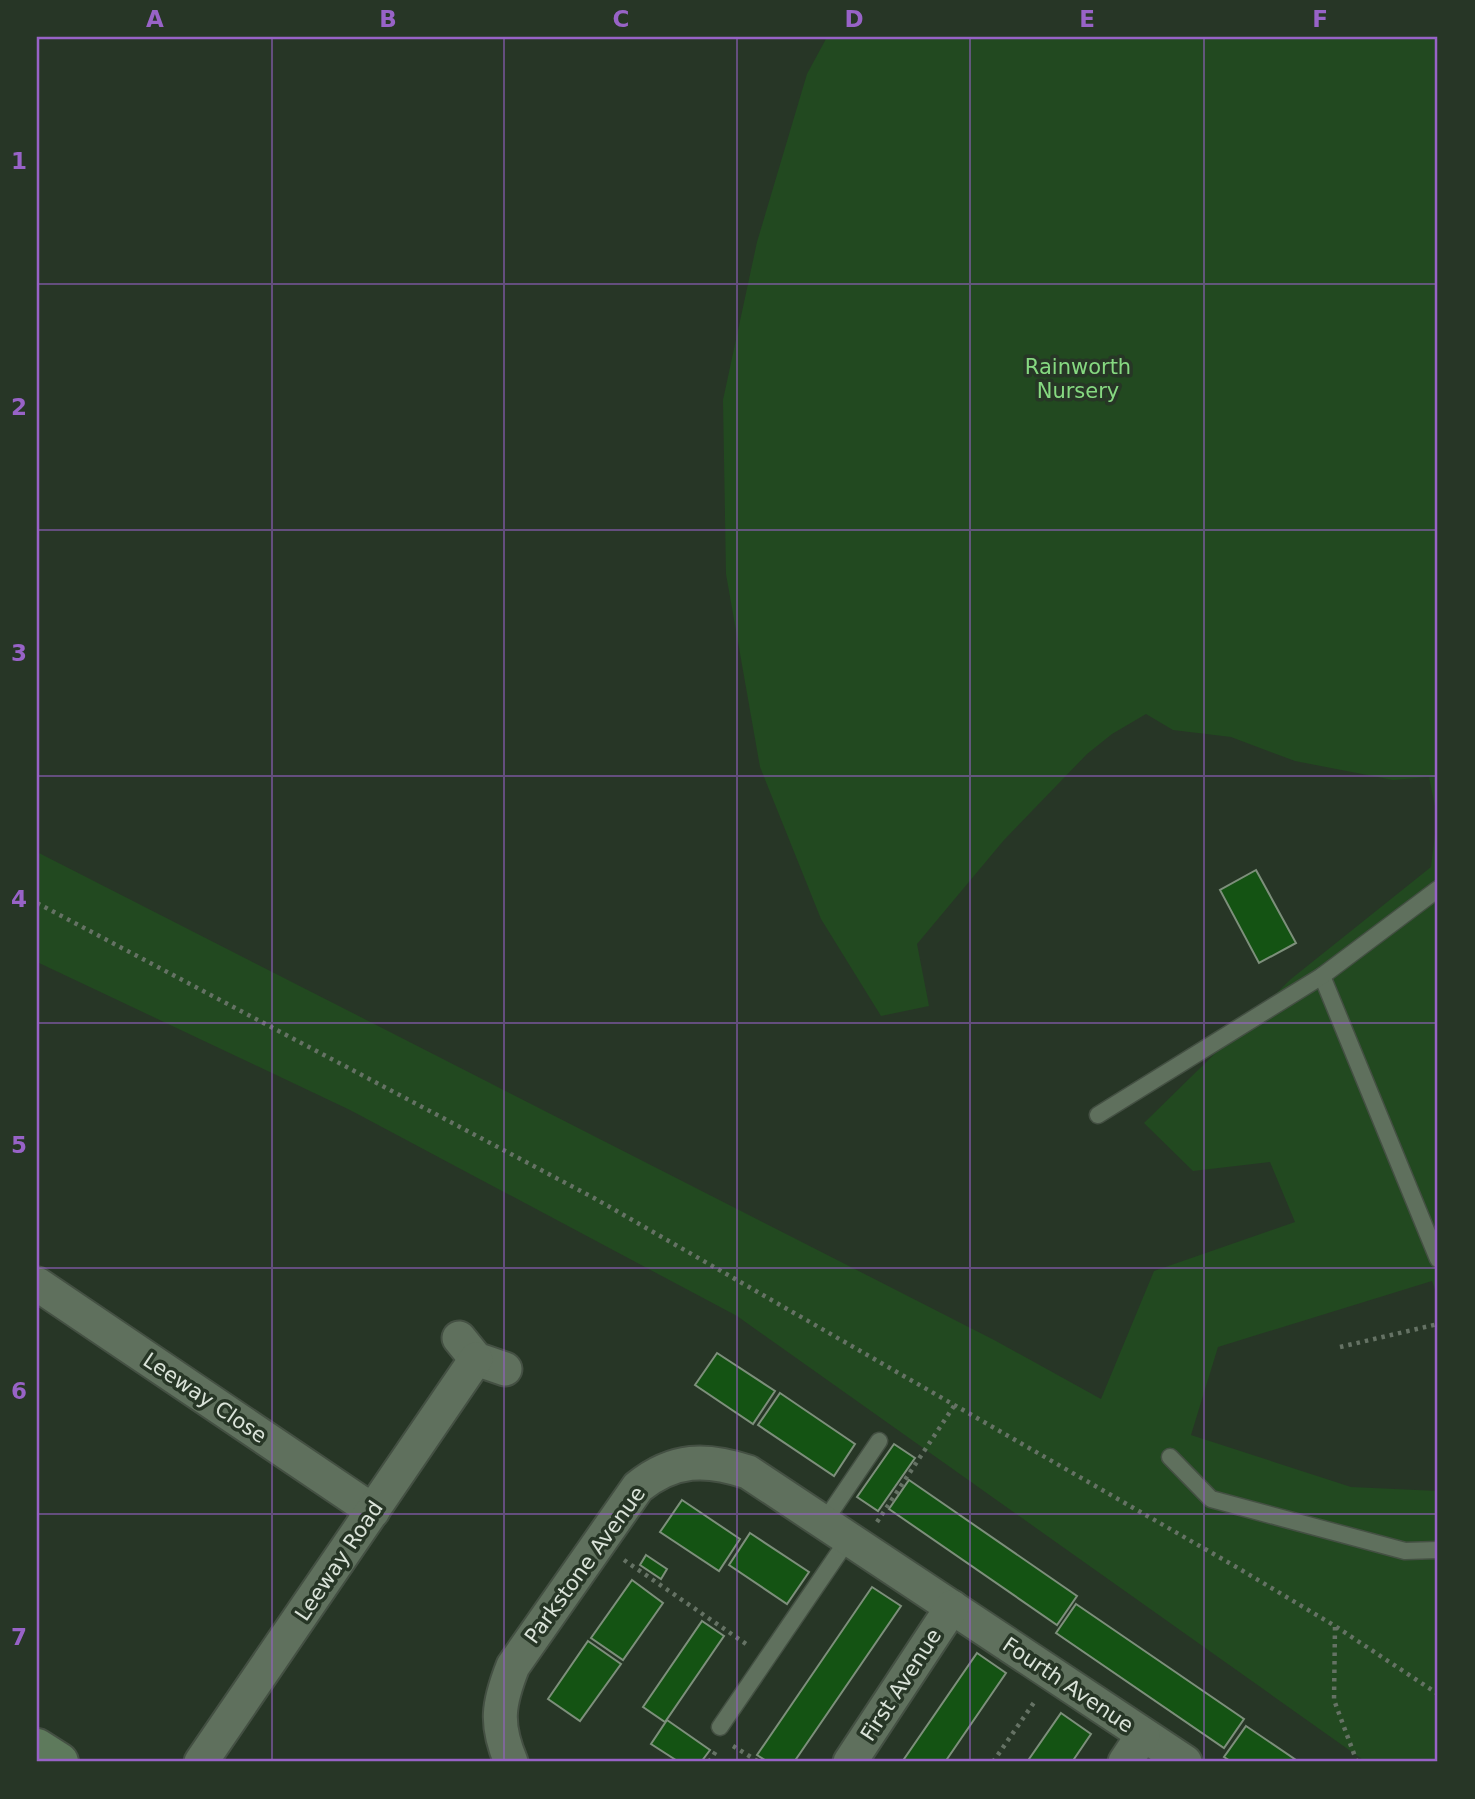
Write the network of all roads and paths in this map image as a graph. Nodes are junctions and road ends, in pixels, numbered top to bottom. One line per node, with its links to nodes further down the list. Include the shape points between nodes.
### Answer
1 (1438, 889): 3 (lane)
2 (37, 903): 10 (path, via 594,1198)
3 (1322, 975): 4 (lane); 5 (lane)
4 (1098, 1115)
5 (1438, 1259)
6 (37, 1284): 13 (street, Leeway Close)
7 (1438, 1324): 8 (path)
8 (1340, 1347)
9 (480, 1355): 13 (street, Leeway Road)
10 (954, 1406): 14 (path); 18 (path)
11 (879, 1441): 14 (lane)
12 (1170, 1457): 16 (lane, via 1211,1499 1405,1551)
13 (373, 1511): 26 (street, Leeway Road)
14 (844, 1535): 15 (street, Parkstone Avenue, via 748,1472 720,1463 696,1462 651,1477 638,1487); 17 (street, Parkstone Avenue); 19 (lane)
15 (600, 1544): 19 (path); 27 (street, Parkstone Avenue, via 513,1666 498,1716)
16 (1438, 1550)
17 (952, 1607): 20 (street, Fourth Avenue); 29 (street, First Avenue)
18 (1335, 1626): 21 (path); 32 (path, via 1334,1700)
19 (767, 1659): 22 (lane)
20 (1053, 1674): 24 (street, Fourth Avenue); 30 (path)
21 (1438, 1695)
22 (722, 1733): 28 (path)
23 (37, 1748): 25 (main road)
24 (1134, 1749): 31 (street, Fourth Avenue)
25 (59, 1762)
26 (201, 1762)
27 (511, 1762)
28 (759, 1762)
29 (850, 1762)
30 (993, 1762)
31 (1185, 1762)
32 (1357, 1762)

